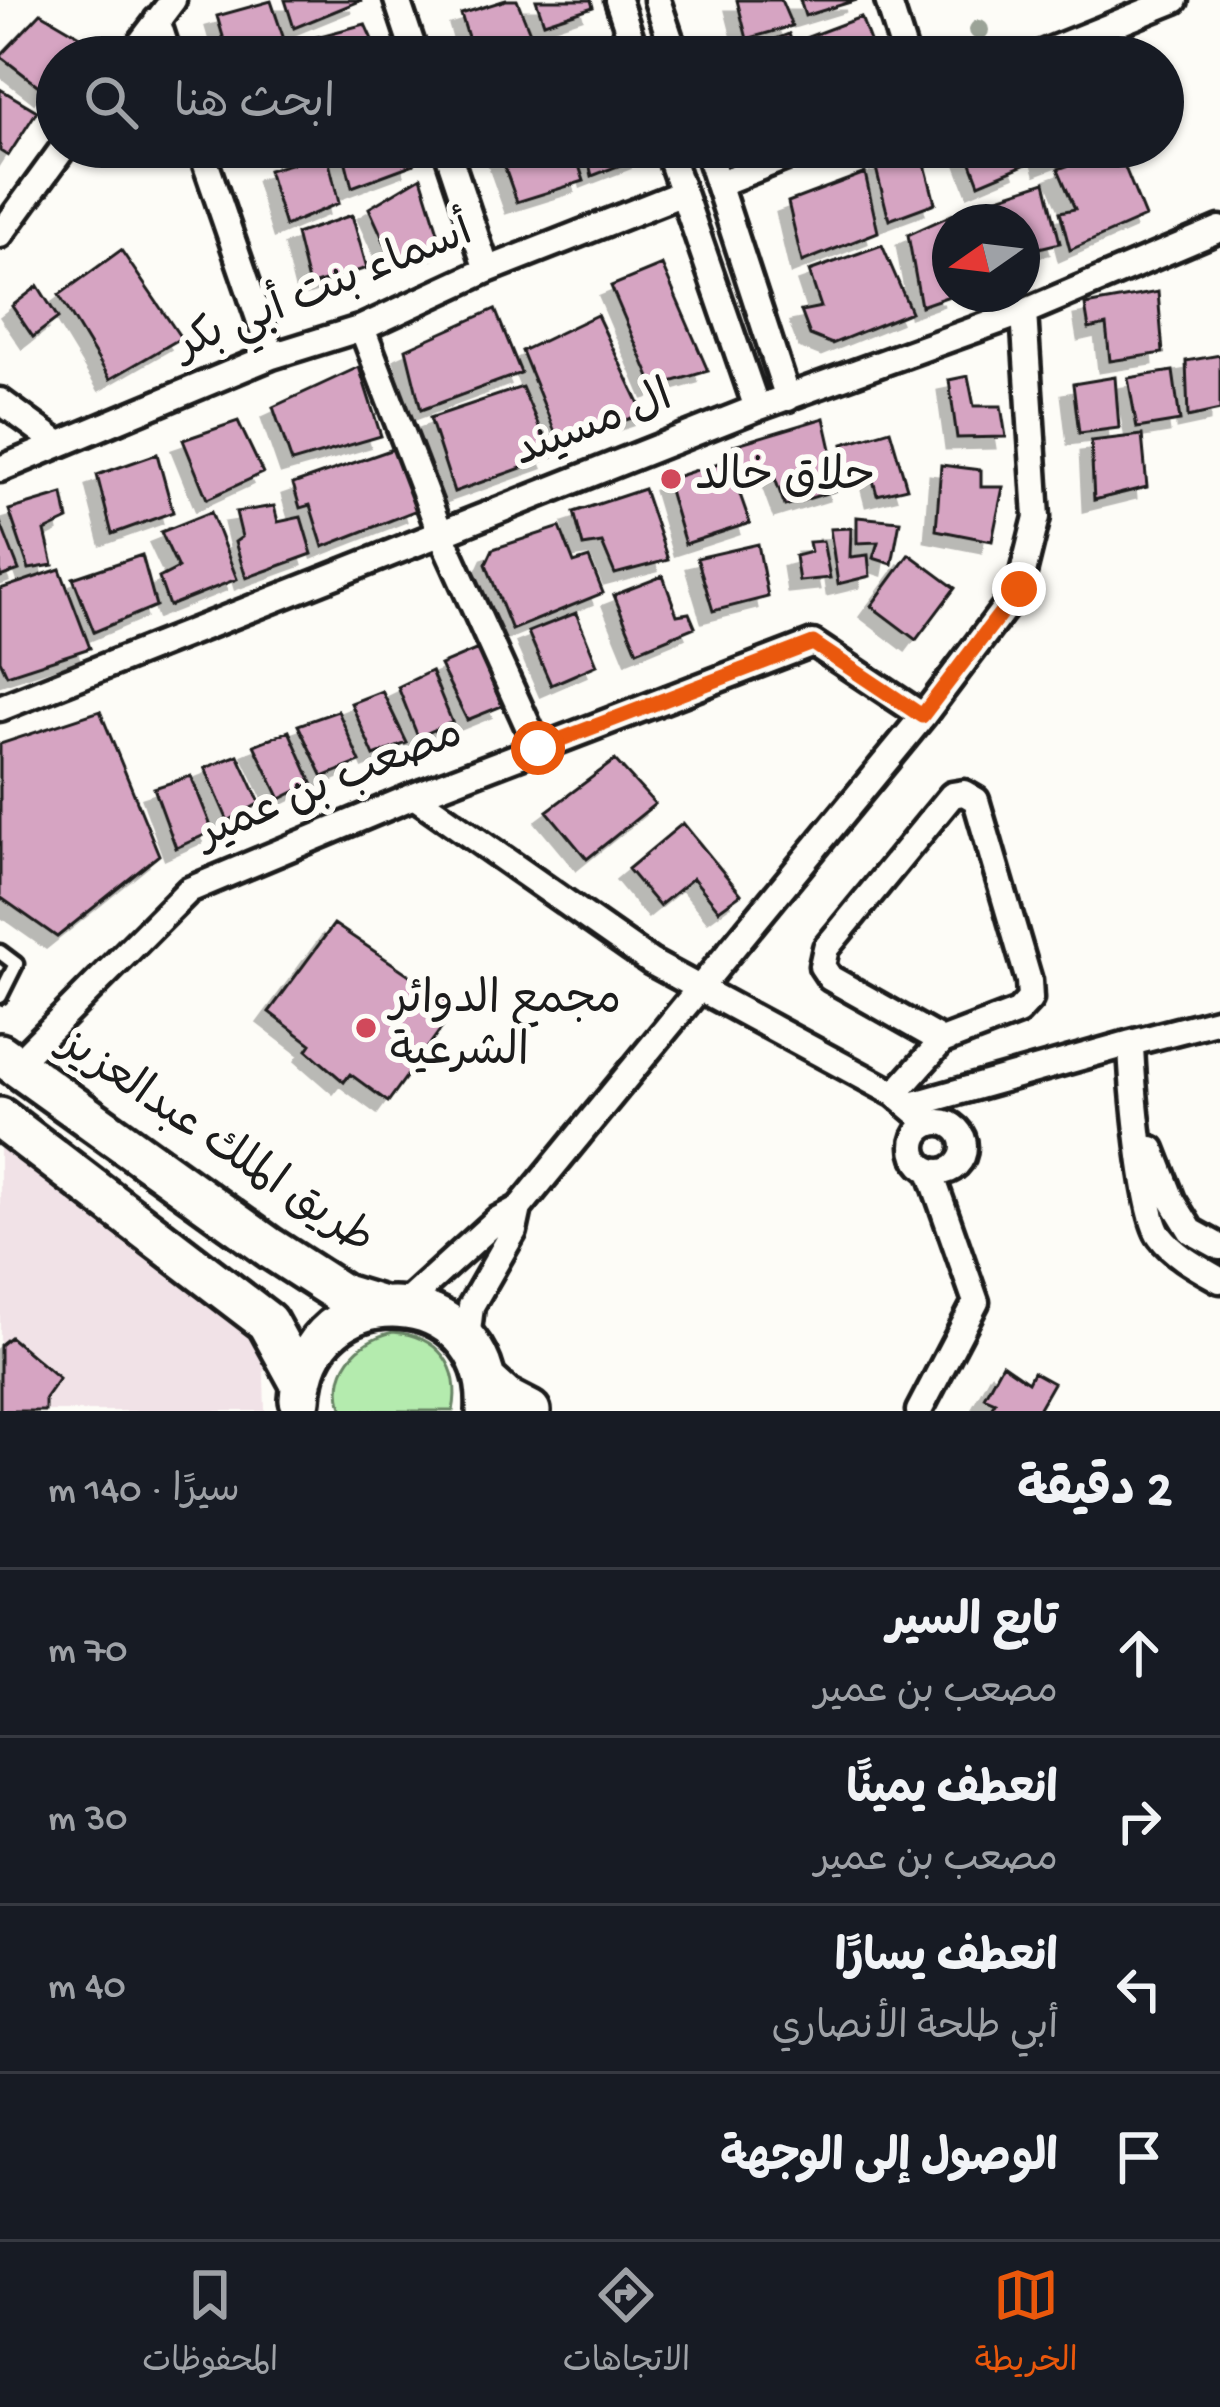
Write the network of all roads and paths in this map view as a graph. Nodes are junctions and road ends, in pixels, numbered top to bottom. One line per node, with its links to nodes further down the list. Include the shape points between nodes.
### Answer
1 (397, 0): 9 (street)
2 (618, 0): 10 (street)
3 (657, 0): 11 (street)
4 (888, 0): 12 (street)
5 (1175, 0): 7 (street)
6 (165, 10): 8 (street)
7 (1124, 10): 13 (street)
8 (146, 36)
9 (409, 36)
10 (631, 36)
11 (669, 36)
12 (899, 36)
13 (1074, 36)
14 (49, 168): 23 (street)
15 (207, 168): 28 (street)
16 (453, 168): 24 (street)
17 (674, 168): 21 (street)
18 (713, 168): 20 (street)
19 (758, 168): 20 (street)
20 (718, 184): 29 (street)
21 (682, 193): 24 (street, أسماء بنت أبي بكر); 31 (street)
22 (1220, 229): 25 (street, ال مسيند)
23 (0, 235)
24 (488, 270): 27 (street, أسماء بنت أبي بكر)
25 (1040, 305)
26 (1024, 312): 29 (street, ال مسيند); 36 (street, via 1037,517 1019,589)
27 (362, 328): 28 (street, أسماء بنت أبي بكر); 34 (street)
28 (272, 356): 32 (street, أسماء بنت أبي بكر)
29 (788, 398): 31 (street, ال مسيند)
30 (0, 401): 32 (street)
31 (758, 408): 34 (street, ال مسيند)
32 (59, 444): 33 (street, أسماء بنت أبي بكر)
33 (0, 469)
34 (440, 532): 35 (street, ال مسيند); 37 (street)
35 (7, 698)
36 (922, 716): 37 (street, مصعب بن عمير, via 813,643); 40 (street)
37 (538, 748): 38 (street, مصعب بن عمير)
38 (414, 796): 40 (street, via 651,962); 45 (street, مصعب بن عمير, via 189,890)
39 (0, 952): 41 (lane, via 16,964)
40 (701, 987): 47 (street); 50 (street)
41 (0, 996)
42 (1220, 1020): 44 (street)
43 (942, 1040): 43 (street, via 1018,1012 1030,999 976,800 964,793 952,795 854,914 822,966 830,978); 47 (street)
44 (1131, 1043): 46 (street); 47 (street)
45 (8, 1059): 53 (main road, طريق الملك عبدالعزيز, via 270,1248 343,1295)
46 (1132, 1101): 51 (street, via 1172,1201 1191,1231); 52 (street, via 1156,1234)
47 (912, 1107): 49 (street, via 917,1159); 49 (street, via 953,1125 964,1146 953,1168)
48 (0, 1118): 56 (main road, via 267,1322)
49 (930, 1171): 58 (street, via 976,1302)
50 (519, 1208): 53 (street); 54 (street, via 471,1306)
51 (1220, 1247)
52 (1220, 1280)
53 (390, 1306): 54 (main road, طريق الملك عبدالعزيز, via 442,1318); 56 (main road, via 352,1315 328,1333 310,1356)
54 (466, 1340): 55 (main road)
55 (486, 1395): 57 (main road)
56 (302, 1398)
57 (530, 1411)
58 (919, 1411)

